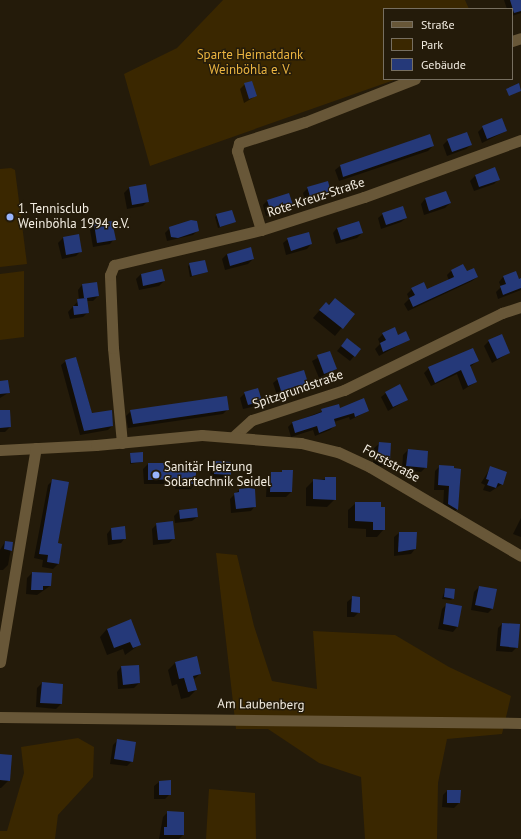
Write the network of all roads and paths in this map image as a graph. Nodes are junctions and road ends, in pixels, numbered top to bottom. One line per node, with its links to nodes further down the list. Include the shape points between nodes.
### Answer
1 (412, 80): 3 (street, via 305,122 239,143 237,151)
2 (521, 140): 3 (street, Rote-Kreuz-Straße, via 364,197)
3 (261, 230): 6 (street, Rote-Kreuz-Straße, via 114,265 110,275 113,348)
4 (521, 307): 5 (street, Spitzgrundstraße, via 502,313 344,390 252,420)
5 (234, 436): 6 (street, via 202,435); 9 (street, Forststraße, via 301,442 338,452 370,467)
6 (122, 443): 7 (street)
7 (36, 448): 8 (street); 10 (street)
8 (0, 450)
9 (521, 556)
10 (0, 662)
11 (0, 716): 12 (street, Am Laubenberg)
12 (521, 723)

